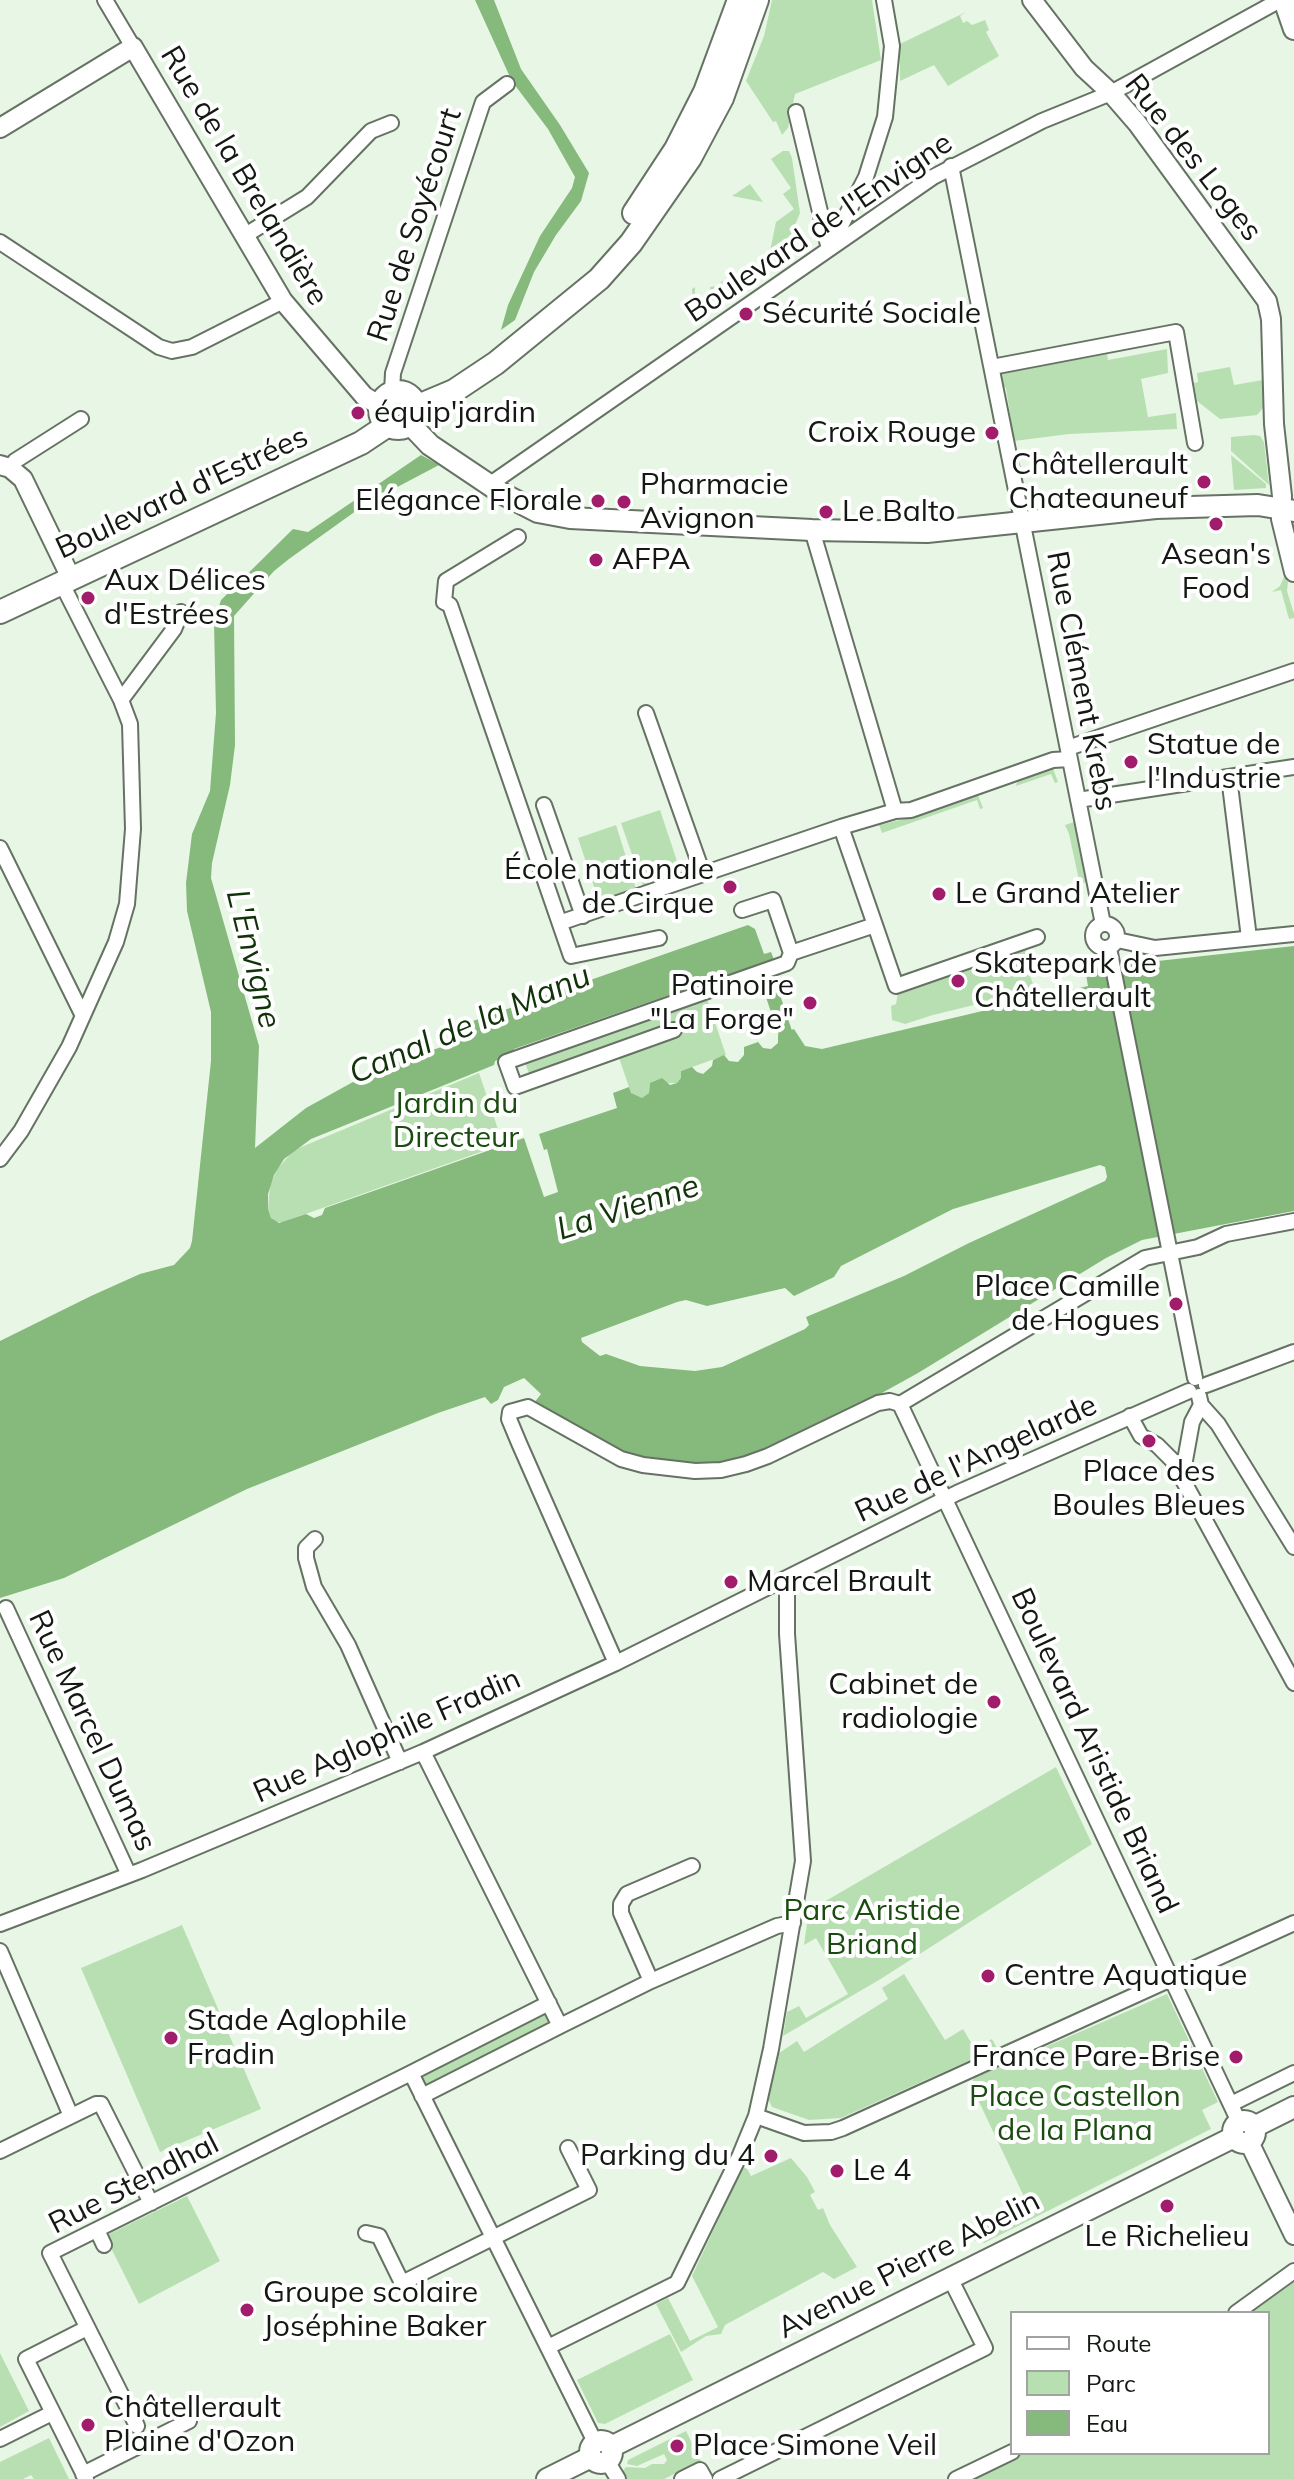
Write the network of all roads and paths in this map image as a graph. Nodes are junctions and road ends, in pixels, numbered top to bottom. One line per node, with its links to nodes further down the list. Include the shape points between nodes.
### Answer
1 (105, 0): 8 (street, Rue de la Brelandière)
2 (739, 0): 19 (main road, via 718,63 676,149)
3 (757, 0): 19 (main road, via 722,98 690,158 631,243)
4 (884, 0): 17 (street, via 892,46 885,117 866,177)
5 (1032, 0): 10 (street, Rue des Loges, via 1084,68)
6 (1282, 0): 7 (main road); 10 (street, Boulevard de l'Envigne)
7 (1294, 29)
8 (133, 47): 13 (street); 15 (street, Rue de la Brelandière)
9 (507, 84): 21 (street, Rue de Soyécourt, via 483,102 393,373)
10 (1111, 93): 14 (street, Boulevard de l'Envigne); 26 (street, Rue des Loges, via 1267,301 1274,424)
11 (796, 112): 17 (street)
12 (391, 123): 15 (street, via 371,131 307,197)
13 (0, 128)
14 (951, 166): 17 (street, Boulevard de l'Envigne); 20 (street, Rue Clément Krebs)
15 (244, 236): 18 (street, Rue de la Brelandière)
16 (0, 242): 18 (street, via 172,351 192,347)
17 (829, 250): 25 (street, Boulevard de l'Envigne)
18 (283, 301): 21 (street, Rue de la Brelandière, via 364,396)
19 (564, 307): 21 (main road, Boulevard d'Estrées, via 473,380)
20 (992, 367): 23 (street, via 1176,332); 27 (street, Rue Clément Krebs)
21 (397, 411): 25 (main road, via 430,445); 31 (main road, Boulevard d'Estrées, via 361,443)
22 (81, 419): 24 (street)
23 (1195, 443)
24 (5, 467): 31 (street, via 28,487)
25 (489, 485): 28 (main road, via 550,515)
26 (1287, 510): 27 (main road, via 1258,505 1156,508); 30 (street, Rue des Loges, via 1285,537)
27 (1022, 522): 28 (main road, via 927,532); 37 (street, Rue Clément Krebs)
28 (812, 530): 42 (street)
29 (518, 537): 54 (street, via 446,581 444,602 450,605 571,956)
30 (1294, 572)
31 (66, 580): 32 (main road, Boulevard d'Estrées); 35 (street)
32 (0, 612)
33 (181, 612): 35 (street)
34 (1294, 671): 37 (street)
35 (121, 700): 58 (street, via 132,744 127,904)
36 (646, 713): 46 (street)
37 (1069, 753): 40 (street, Rue Clément Krebs); 42 (street, via 911,810)
38 (1294, 767): 39 (street)
39 (1229, 777): 40 (street); 55 (street)
40 (1078, 800): 50 (street, Rue Clément Krebs)
41 (544, 805): 48 (street)
42 (895, 811): 43 (street)
43 (841, 827): 46 (street); 51 (street)
44 (0, 848): 45 (street)
45 (4, 867): 58 (street)
46 (703, 874): 48 (street)
47 (742, 910): 57 (street, via 773,900)
48 (583, 916): 49 (street)
49 (565, 921)
50 (1103, 924): 56 (street, via 1115,928); 56 (street, Rue Clément Krebs, via 1093,939 1097,946)
51 (875, 925): 53 (street, via 896,986); 57 (street)
52 (1294, 934): 55 (street)
53 (1037, 937)
54 (659, 938)
55 (1249, 938): 56 (street)
56 (1112, 950): 62 (street)
57 (791, 953): 59 (street, via 787,963 506,1062 515,1087)
58 (83, 1016): 60 (street, via 21,1131)
59 (674, 1030)
60 (0, 1159)
61 (1294, 1221): 62 (street)
62 (1170, 1252): 64 (street); 65 (street, via 1136,1263)
63 (1294, 1352): 64 (street, Rue de l'Angelarde)
64 (1198, 1391): 66 (street, Rue de l'Angelarde); 67 (street, via 1184,1466); 70 (street)
65 (900, 1404): 68 (street, Boulevard Aristide Briand); 73 (street, via 878,1403 768,1456 721,1470 668,1469 621,1459 528,1407 510,1412)
66 (1130, 1416): 67 (street, via 1141,1436); 68 (street, Rue de l'Angelarde)
67 (1175, 1465): 74 (street)
68 (943, 1499): 71 (street, Rue de l'Angelarde); 83 (street, Boulevard Aristide Briand)
69 (315, 1539): 76 (street, via 306,1548 314,1587 348,1645)
70 (1294, 1547)
71 (787, 1578): 73 (street, Rue Aglophile Fradin); 79 (street, via 803,1861)
72 (6, 1608): 78 (street, Rue Marcel Dumas)
73 (616, 1663): 75 (street, Rue Aglophile Fradin)
74 (1294, 1683)
75 (423, 1752): 76 (street, Rue Aglophile Fradin); 85 (street)
76 (400, 1762): 78 (street, Rue Aglophile Fradin)
77 (692, 1866): 84 (street, via 627,1894 621,1904)
78 (129, 1875): 81 (street, Rue Aglophile Fradin)
79 (793, 1923): 84 (street); 92 (street)
80 (1294, 1923): 83 (street)
81 (0, 1924)
82 (0, 1951): 91 (street)
83 (1171, 1978): 92 (street, via 831,2132 804,2133); 93 (street, Boulevard Aristide Briand)
84 (651, 1981): 86 (street)
85 (549, 2003): 86 (street); 87 (street, Rue Stendhal)
86 (560, 2026): 89 (street)
87 (411, 2073): 89 (street); 96 (street, Rue Stendhal)
88 (1294, 2073): 93 (street)
89 (422, 2096): 100 (street)
90 (1294, 2107): 93 (main road, Avenue Pierre Abelin)
91 (71, 2116): 95 (street); 96 (street, via 96,2104 104,2107)
92 (756, 2116): 106 (street, via 677,2283)
93 (1241, 2127): 99 (street, Boulevard Aristide Briand); 103 (main road, Avenue Pierre Abelin)
94 (568, 2148): 100 (street, via 589,2190)
95 (0, 2151)
96 (151, 2203): 97 (street, Rue Stendhal)
97 (97, 2230): 101 (street); 105 (street, Rue Stendhal, via 50,2253)
98 (366, 2233): 100 (street, via 379,2236 402,2283)
99 (1294, 2235)
100 (494, 2238): 106 (street)
101 (104, 2245)
102 (1294, 2271): 104 (street)
103 (950, 2278): 111 (main road, Avenue Pierre Abelin); 118 (street, via 985,2348)
104 (1239, 2311)
105 (87, 2328): 107 (street, via 26,2359); 109 (street, Rue Stendhal)
106 (548, 2347): 111 (street)
107 (52, 2413): 110 (street); 114 (street)
108 (189, 2421): 114 (street)
109 (137, 2426)
110 (0, 2439)
111 (601, 2452): 115 (main road, Avenue Pierre Abelin); 116 (street)
112 (1010, 2453): 119 (street)
113 (702, 2474): 117 (street)
114 (85, 2477)
115 (547, 2479)
116 (618, 2479)
117 (682, 2479)
118 (720, 2479)
119 (956, 2479)

